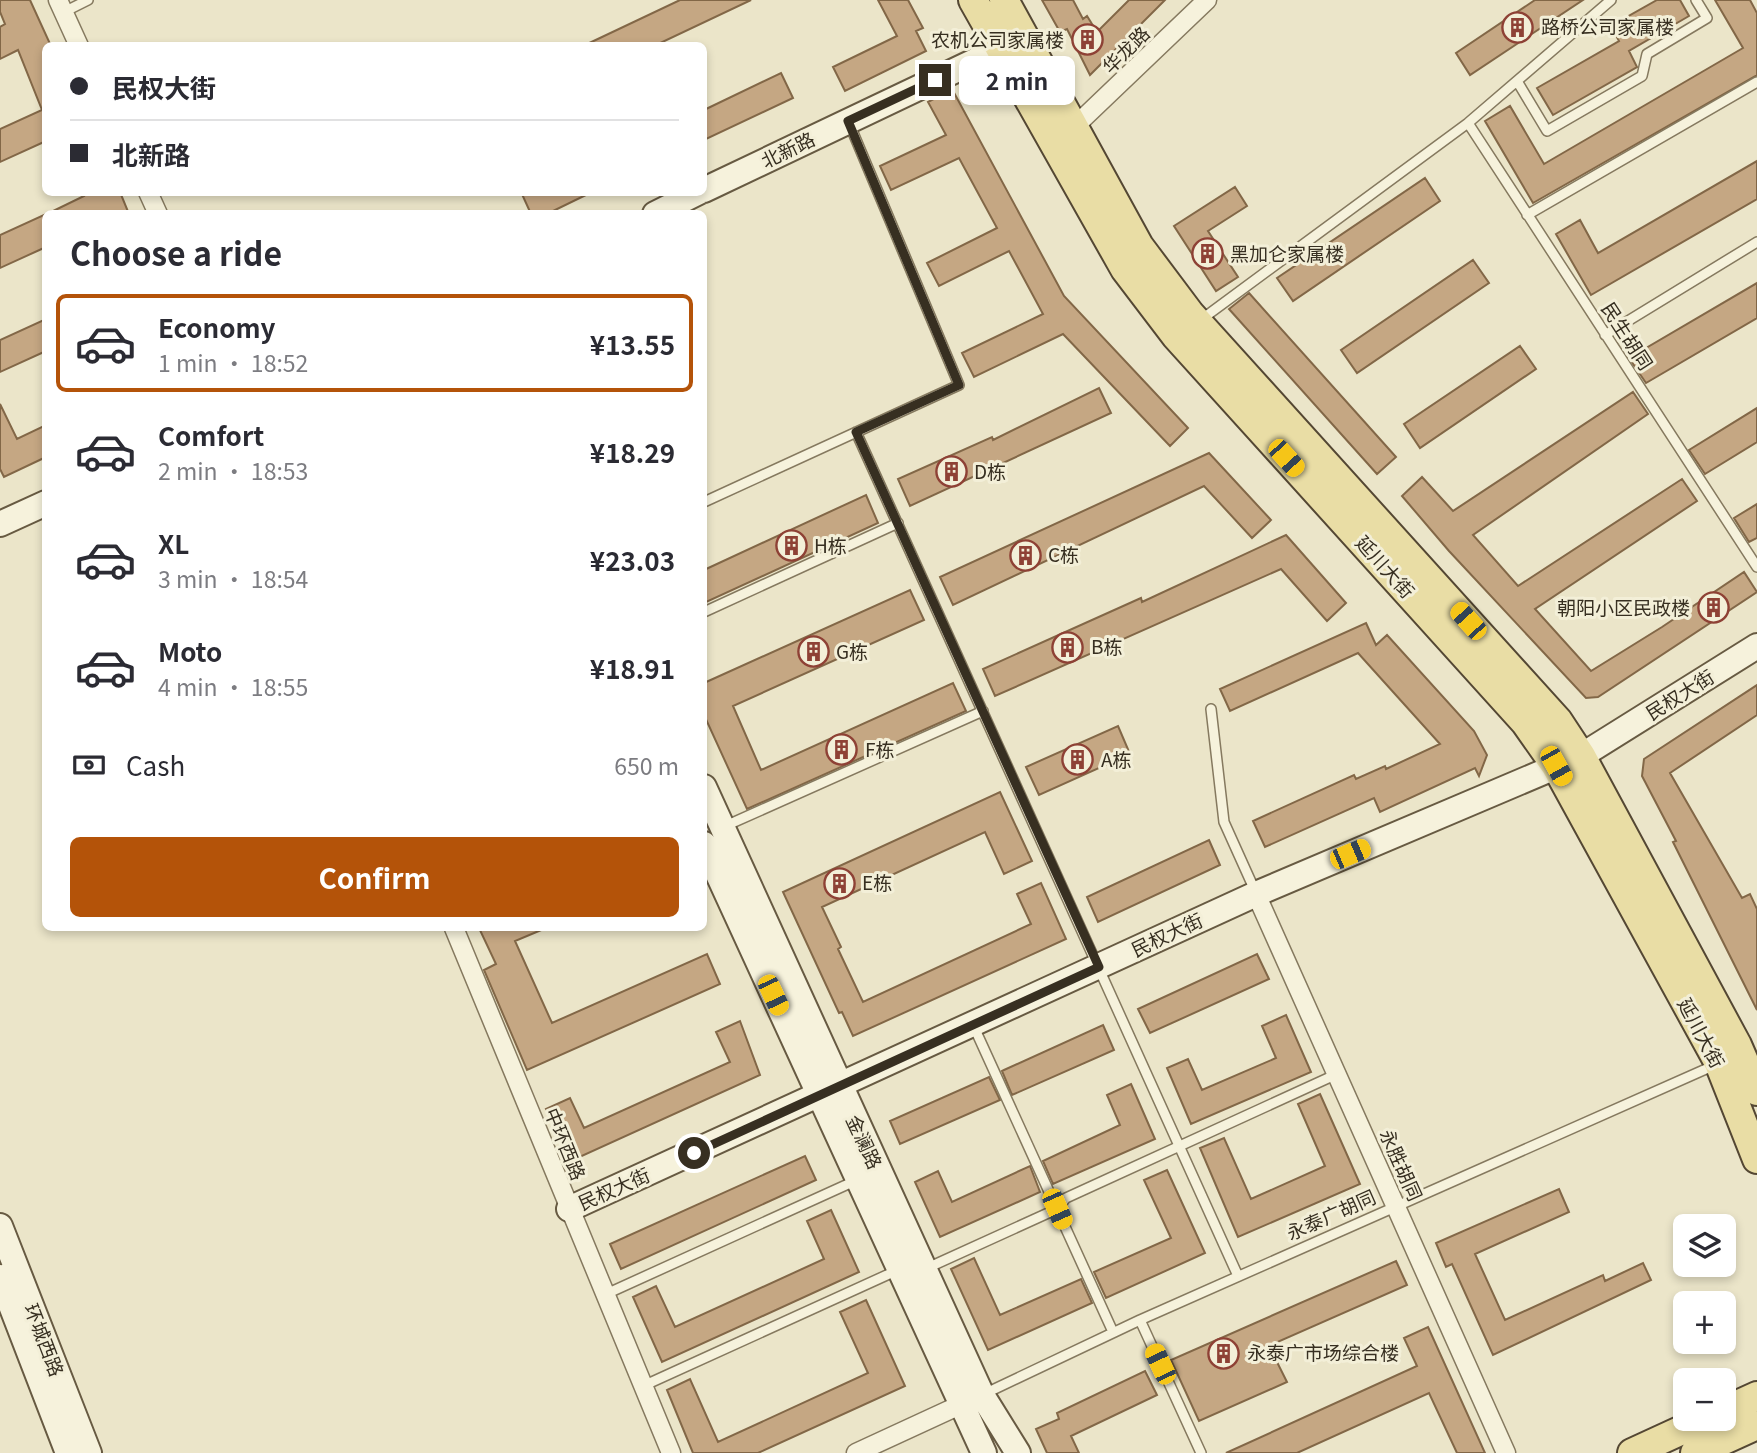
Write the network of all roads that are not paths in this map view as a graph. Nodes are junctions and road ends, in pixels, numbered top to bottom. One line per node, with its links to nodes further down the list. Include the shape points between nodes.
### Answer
1 (88, 0): 7 (lane)
2 (973, 0): 9 (main road, 延川大街)
3 (1004, 0): 9 (main road, 延川大街)
4 (1207, 0): 14 (street, 华龙路)
5 (1611, 0): 10 (lane)
6 (1696, 0): 10 (lane, via 1707,18 1647,54 1642,76 1547,131)
7 (61, 6): 8 (street)
8 (77, 42)
9 (1012, 43): 12 (street, 北新路); 14 (main road, 延川大街); 32 (main road, 延川大街, via 1125,269 1175,336 1525,722)
10 (1517, 81): 13 (lane)
11 (1757, 82): 18 (lane)
12 (848, 121): 15 (street, 北新路); 22 (lane, via 959,385)
13 (1468, 123): 18 (lane, 民生胡同); 20 (lane)
14 (1073, 128): 20 (main road, 延川大街, via 1139,246)
15 (707, 188)
16 (691, 196): 17 (street, 北新路)
17 (663, 210)
18 (1527, 215): 21 (lane, 民生胡同)
19 (1757, 242): 21 (lane)
20 (1197, 322): 32 (main road, 延川大街, via 1558,721)
21 (1605, 335): 27 (lane, 民生胡同)
22 (856, 432): 23 (lane); 25 (lane)
23 (707, 501)
24 (42, 505): 26 (street)
25 (898, 523): 28 (lane); 31 (lane)
26 (0, 524)
27 (1757, 567)
28 (707, 611)
29 (1757, 646): 32 (street, 民权大街)
30 (1212, 709): 36 (lane, via 1224,822)
31 (983, 711): 34 (lane); 38 (lane)
32 (1569, 761): 36 (street, 民权大街); 40 (main road, 延川大街)
33 (707, 794): 34 (street, 金澜路)
34 (722, 827): 42 (street, 金澜路)
35 (707, 850): 42 (street, 金澜路)
36 (1256, 894): 38 (street, 民权大街); 41 (street, 永胜胡同)
37 (455, 931): 47 (street, 中环西路)
38 (1099, 967): 39 (street, 民权大街); 43 (lane)
39 (973, 1025): 42 (street, 民权大街); 48 (lane)
40 (1745, 1070): 44 (main road, 延川大街); 46 (lane, 永泰广胡同)
41 (1337, 1074): 43 (lane); 46 (street, 永胜胡同)
42 (829, 1091): 45 (street, 金澜路); 47 (street, 民权大街); 50 (street, 金澜路)
43 (1179, 1146): 48 (lane, via 1066,1198); 52 (lane)
44 (1757, 1159)
45 (857, 1180): 51 (street, 金澜路); 54 (lane)
46 (1396, 1206): 52 (lane, 永泰广胡同); 70 (street, 永胜胡同)
47 (569, 1209): 54 (street, 中环西路)
48 (1057, 1209): 50 (lane); 56 (lane)
49 (0, 1226): 64 (street, 环城西路)
50 (923, 1269): 59 (street, 金澜路)
51 (898, 1270): 57 (lane); 59 (street, 金澜路)
52 (1237, 1276): 55 (lane, 永泰广胡同)
53 (0, 1277): 63 (street, 环城西路)
54 (604, 1295): 57 (street, 中环西路)
55 (1140, 1320): 56 (lane, 永泰广胡同); 69 (lane)
56 (1113, 1332): 59 (lane, 永泰广胡同)
57 (643, 1386): 65 (street, 中环西路)
58 (1757, 1396): 60 (main road)
59 (971, 1400): 66 (street); 67 (street, 金澜路); 68 (street, 金澜路)
60 (1736, 1406)
61 (1757, 1425): 72 (main road)
62 (1680, 1431): 71 (main road)
63 (68, 1453)
64 (89, 1453)
65 (671, 1453)
66 (856, 1453)
67 (985, 1453)
68 (1018, 1453)
69 (1201, 1453)
70 (1506, 1453)
71 (1632, 1453)
72 (1695, 1453)

